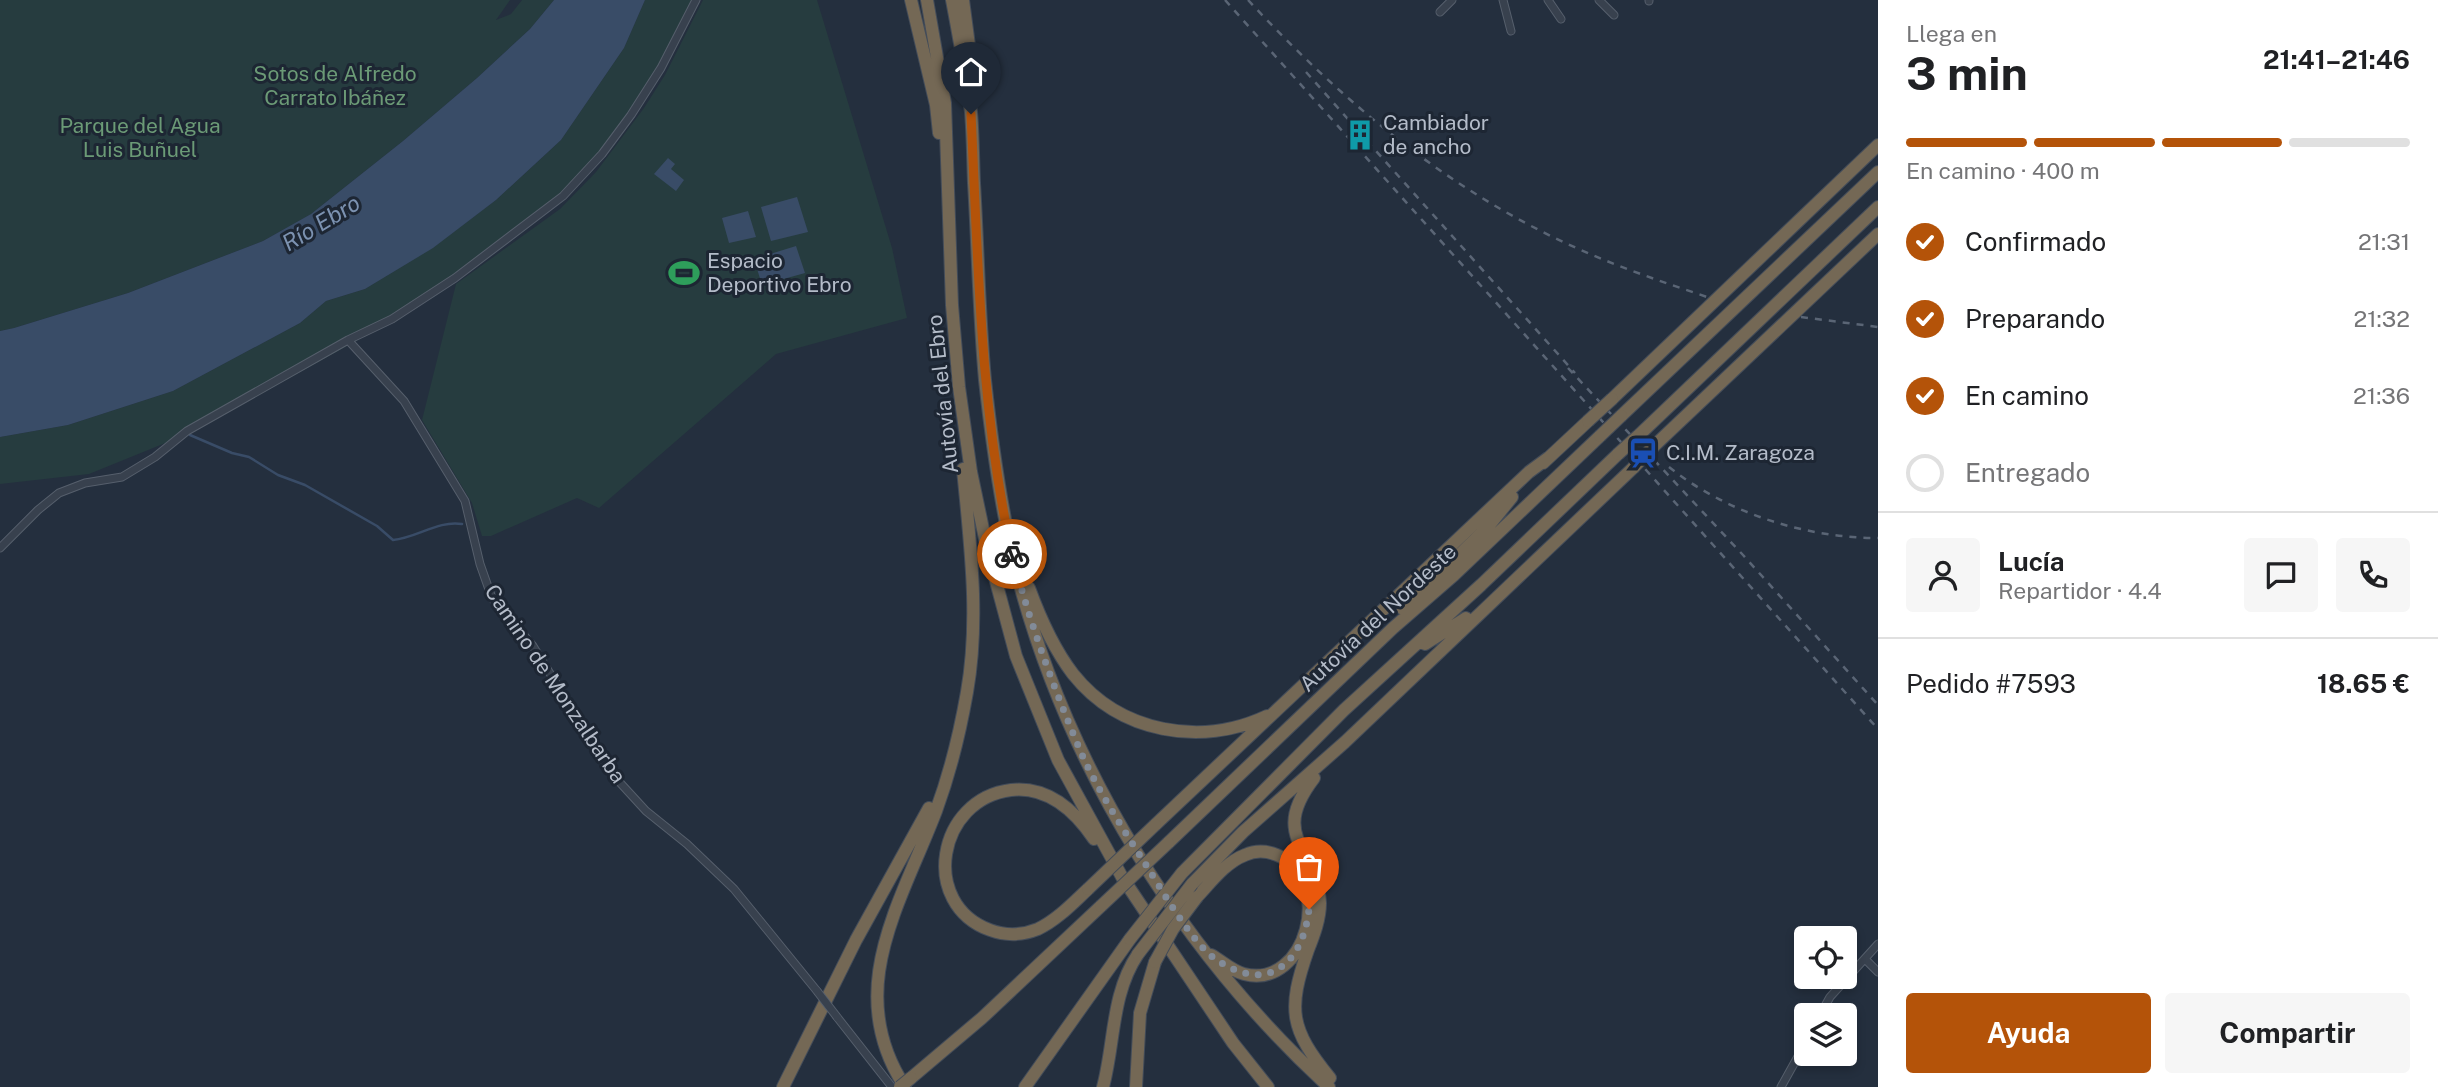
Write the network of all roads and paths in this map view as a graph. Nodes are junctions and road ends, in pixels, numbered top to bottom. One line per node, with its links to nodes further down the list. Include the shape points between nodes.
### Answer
1 (696, 0): 23 (street, via 631,116 563,196 454,278)
2 (911, 0): 20 (highway, via 936,105)
3 (928, 0): 20 (highway, Autovía del Ebro, via 945,103)
4 (952, 0): 14 (highway, Autovía del Ebro)
5 (963, 0): 14 (highway, via 971,58)
6 (1452, 0): 10 (street)
7 (1503, 0): 13 (street)
8 (1548, 0): 12 (street)
9 (1599, 0): 11 (street)
10 (1440, 12)
11 (1614, 15)
12 (1561, 19)
13 (1511, 31)
14 (971, 114): 25 (highway, Autovía del Ebro, via 985,378)
15 (1878, 145): 24 (highway, bridge)
16 (1878, 172): 28 (highway, Autovía del Nordeste, bridge)
17 (1878, 207): 29 (highway, Autovía del Nordeste, bridge)
18 (1878, 234): 21 (highway)
19 (1878, 239): 21 (highway)
20 (950, 250): 22 (highway, Autovía del Ebro)
21 (1836, 273): 27 (highway, bridge)
22 (952, 305): 32 (highway, via 954,387 974,606 969,681); 37 (highway, Autovía del Ebro, via 971,472 1016,656 1058,760 1122,877)
23 (348, 340): 26 (street, via 187,431 122,477 59,493); 43 (street, Camino de Monzalbarba, bridge, via 404,401 465,501 492,598 533,646 612,775 734,889)
24 (1548, 458): 28 (highway, via 1487,528 1402,610); 30 (highway)
25 (1002, 499): 30 (highway, via 1027,582 1053,642 1074,676 1106,704 1141,722 1185,733 1228,730); 35 (highway, Autovía del Ebro, via 1018,578 1081,753 1151,873)
26 (0, 548)
27 (1509, 584): 29 (highway); 31 (highway)
28 (1393, 628): 41 (highway, Autovía del Nordeste, bridge, via 982,1018)
29 (1404, 657): 44 (highway, Autovía del Nordeste, bridge, via 1344,710 1182,873)
30 (1279, 708): 37 (highway, bridge, via 1154,825 1088,889 1037,929 1020,934 995,932 970,918 953,897 945,869 949,840 964,814 990,796 1024,790 1056,800 1088,830)
31 (1345, 742): 33 (highway, via 1243,832); 49 (highway, via 1303,793 1294,817 1297,841 1320,904 1295,997 1296,1021 1307,1049)
32 (953, 754): 41 (highway, via 880,955 877,1013 895,1072); 42 (highway)
33 (1195, 891): 35 (highway, via 1233,862 1260,851 1281,857 1294,867 1309,900 1298,948 1272,972 1239,972); 45 (highway, bridge, via 1138,954 1127,973 1117,1001); 46 (highway, bridge, via 1155,962 1140,1013)
34 (1878, 944): 36 (street)
35 (1204, 950): 48 (highway, Autovía del Ebro, via 1251,1009)
36 (1865, 959): 38 (street); 39 (street)
37 (1185, 972): 47 (highway, Autovía del Ebro)
38 (1878, 972)
39 (1827, 1003)
40 (1794, 1064): 50 (street)
41 (905, 1084)
42 (783, 1087)
43 (892, 1087)
44 (1025, 1087)
45 (1103, 1087)
46 (1136, 1087)
47 (1268, 1087)
48 (1329, 1087)
49 (1336, 1087)
50 (1781, 1087)

